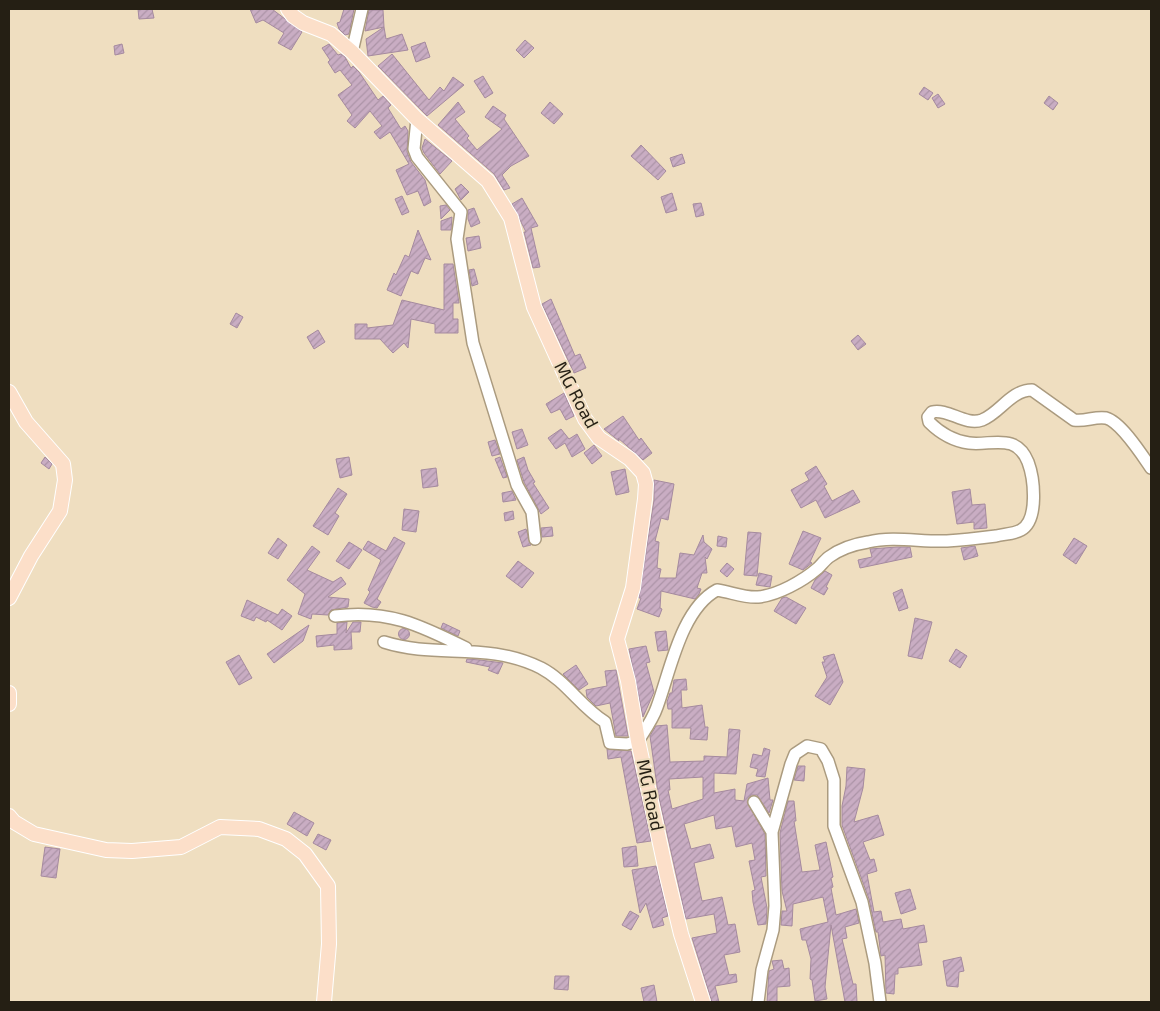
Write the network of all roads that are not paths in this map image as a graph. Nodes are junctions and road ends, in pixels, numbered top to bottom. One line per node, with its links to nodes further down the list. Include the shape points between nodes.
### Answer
1 (288, 9): 3 (main road, MG Road, via 304,23 331,34)
2 (362, 9): 3 (street)
3 (352, 52): 4 (main road, MG Road)
4 (417, 119): 7 (street, via 414,149 417,157 461,212 457,239 473,343 517,485 532,512); 14 (main road, MG Road, via 488,182 501,200 511,218 534,307 585,419 599,438 630,459 643,473 645,499 634,588 618,640)
5 (9, 392): 8 (main road, via 26,422 63,464 65,480 60,511)
6 (1151, 468): 14 (street, via 1116,423 1106,418 1074,420 1032,390 1019,392 984,419 975,421 938,410 932,412 929,422 958,441 1000,441 1022,452 1033,480 1034,500 1030,521 1022,530 946,541 868,541 841,550 807,576 770,595 744,596 717,590 703,602 688,625 666,675 656,710)
7 (535, 539)
8 (9, 598)
9 (335, 616): 11 (street, via 356,613 393,617)
10 (384, 642): 11 (street, via 424,650)
11 (470, 650): 14 (street, via 491,652 542,669 605,722 610,743)
12 (9, 693): 13 (main road)
13 (9, 704)
14 (638, 741): 19 (main road, MG Road, via 681,934)
15 (754, 802): 17 (street)
16 (9, 816): 18 (main road, via 34,834 106,850 181,847 220,827 259,829 286,839 305,854 328,886 329,944)
17 (772, 832): 20 (street, via 776,906); 21 (street, via 795,754 806,746 821,749 834,780 834,826 862,902)
18 (324, 1002)
19 (703, 1002)
20 (758, 1002)
21 (880, 1002)

